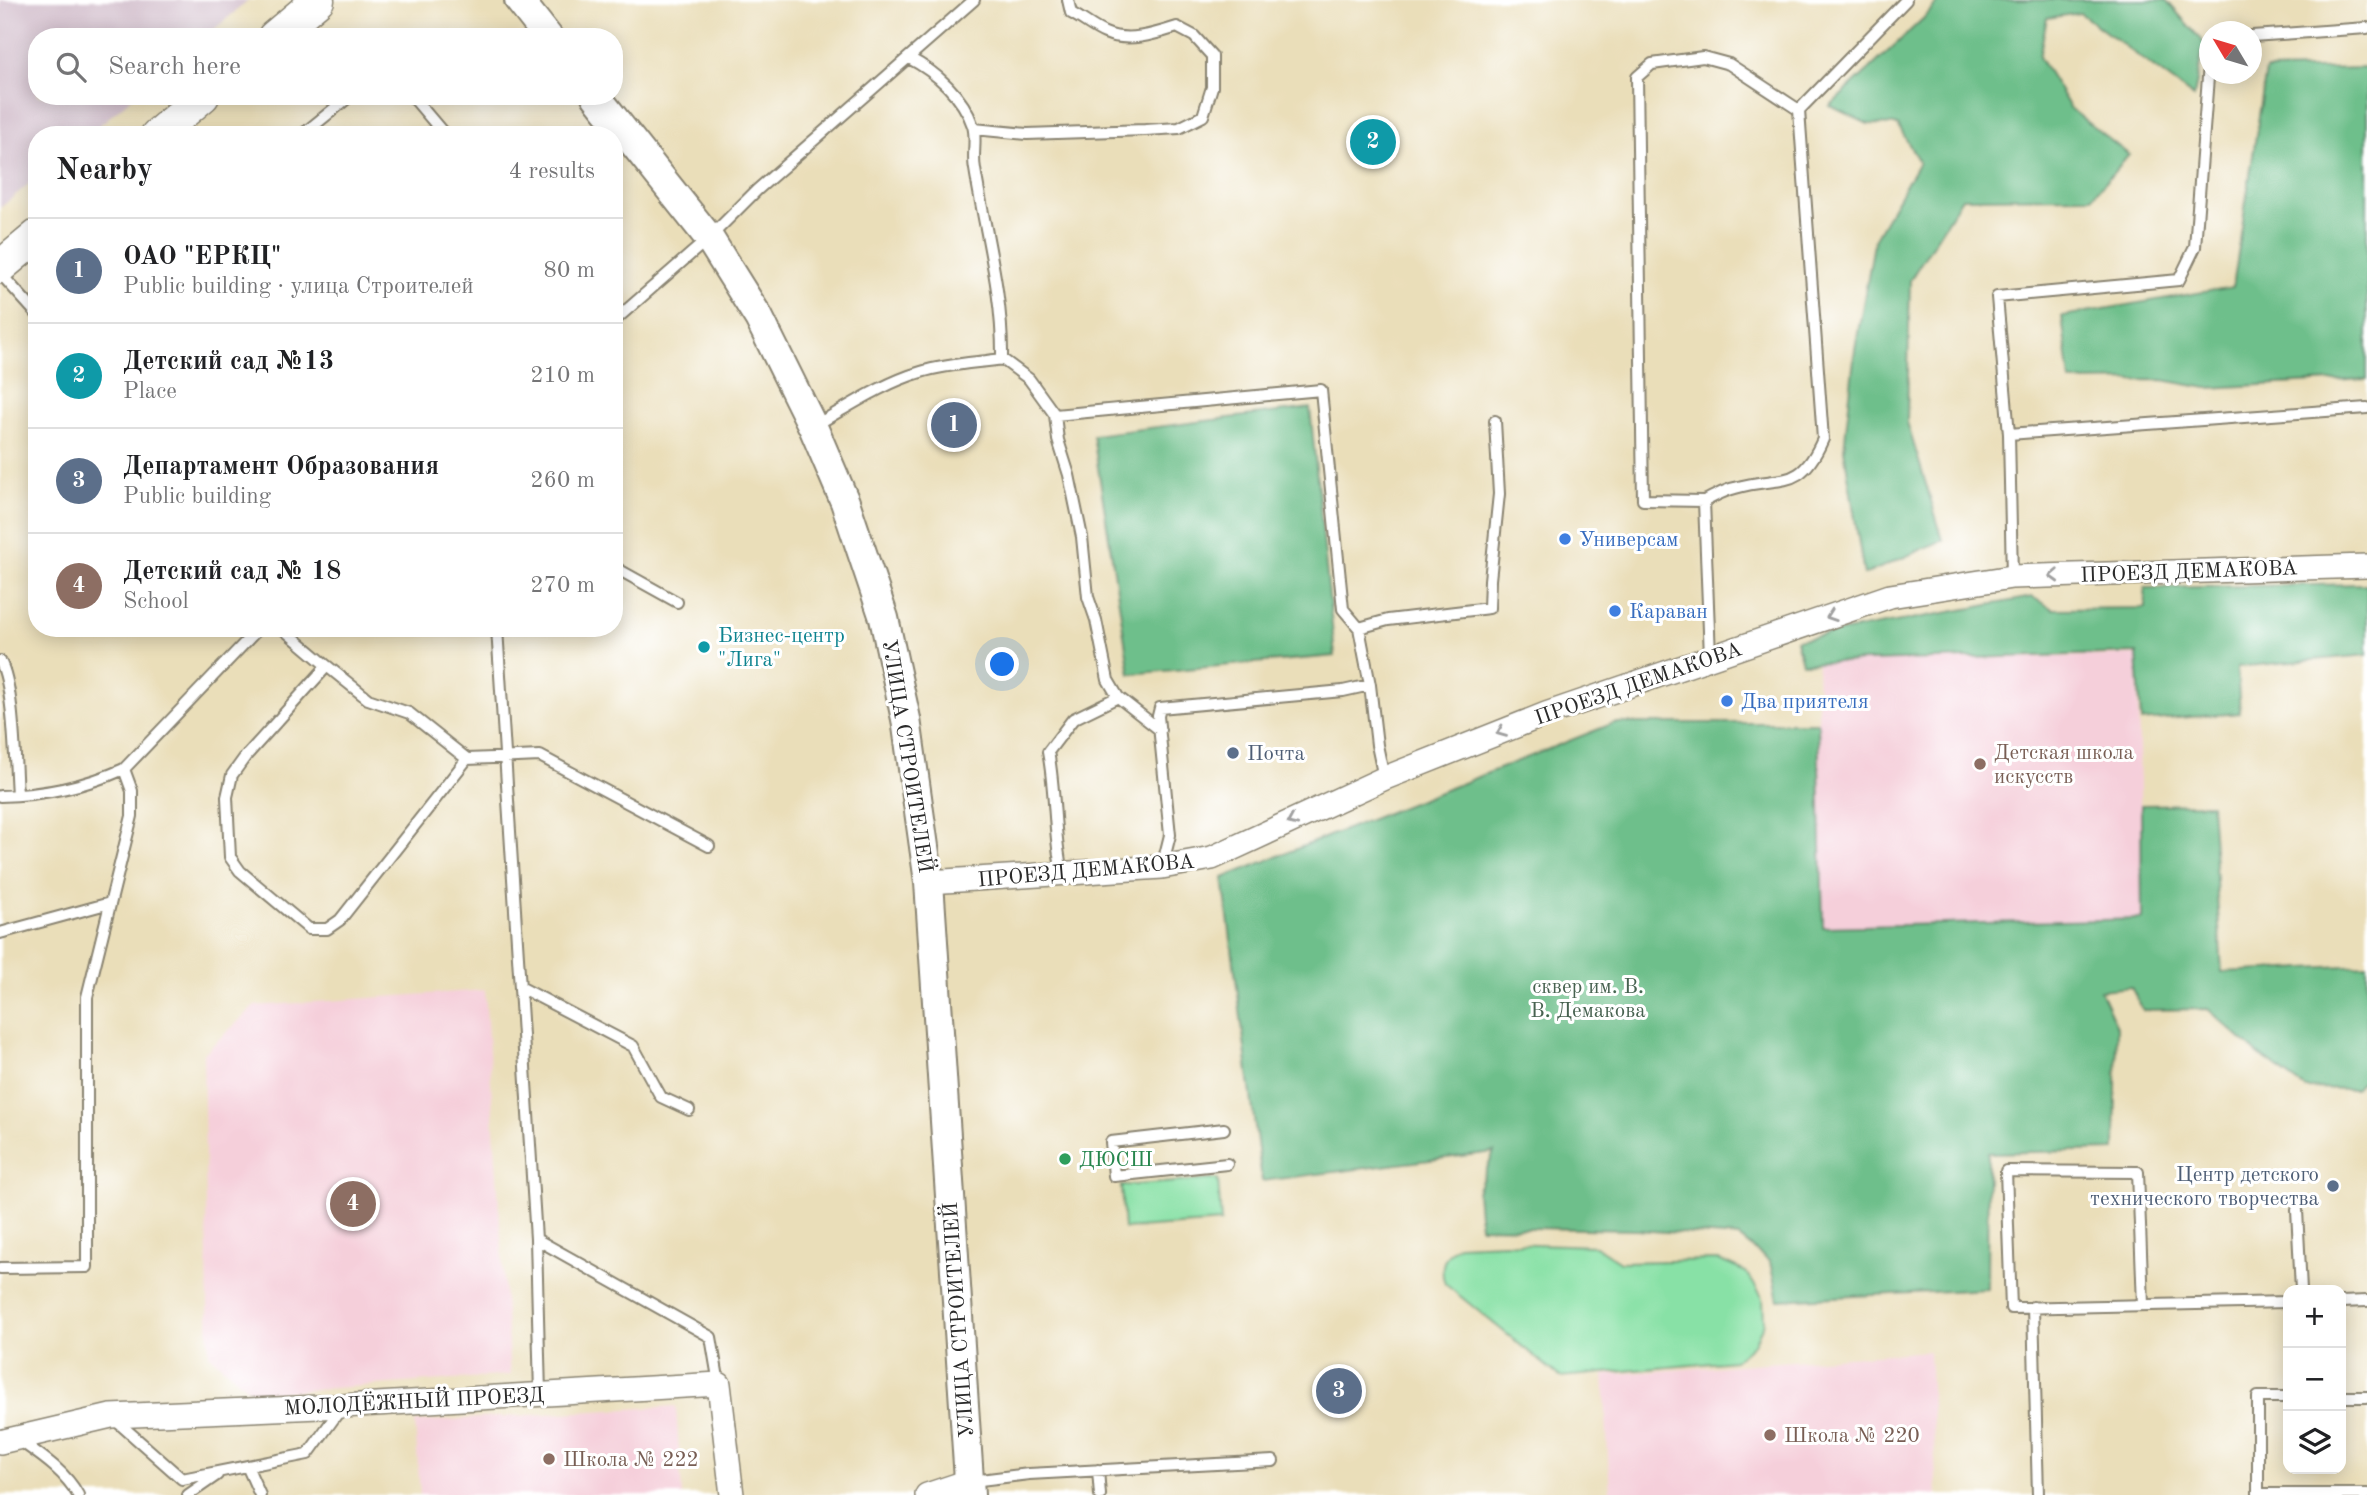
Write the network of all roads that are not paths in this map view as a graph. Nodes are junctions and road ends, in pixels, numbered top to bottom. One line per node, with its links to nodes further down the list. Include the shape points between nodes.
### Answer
1 (318, 0): 6 (main road)
2 (519, 0): 7 (street)
3 (974, 0): 10 (lane)
4 (1068, 0): 21 (lane, via 1071,13 1118,38 1177,27 1194,36 1212,56 1212,87 1203,116 1179,128 1027,134)
5 (1906, 0): 16 (lane)
6 (285, 28)
7 (541, 28)
8 (2367, 28): 9 (lane)
9 (2262, 35)
10 (909, 58): 21 (lane, via 945,84); 23 (lane, via 757,190)
11 (2207, 84): 34 (lane, via 2195,247 2179,279 1997,297)
12 (192, 105): 17 (main road)
13 (339, 105): 18 (lane)
14 (419, 105): 19 (lane)
15 (603, 105): 20 (street, УЛИЦА СТРОИТЕЛЕЙ)
16 (1799, 110): 35 (lane, via 1823,439 1805,470 1785,481 1735,487); 35 (lane, via 1729,64 1703,57 1652,64 1637,77 1643,500)
17 (168, 126)
18 (313, 126)
19 (437, 126)
20 (620, 126)
21 (974, 129): 29 (lane, via 974,165 997,276)
22 (623, 130): 23 (street, УЛИЦА СТРОИТЕЛЕЙ)
23 (709, 239): 28 (lane); 33 (street, УЛИЦА СТРОИТЕЛЕЙ, via 759,318)
24 (28, 244): 25 (main road)
25 (0, 267)
26 (0, 273): 27 (lane)
27 (28, 304)
28 (623, 313)
29 (1002, 359): 31 (lane, via 1029,379); 33 (lane, via 954,365 896,381)
30 (2367, 408): 34 (lane)
31 (1055, 415): 40 (lane, via 1321,390 1343,609); 48 (lane, via 1082,537 1088,597 1108,680)
32 (1494, 421): 40 (lane, via 1499,494 1489,608)
33 (813, 427): 59 (street, УЛИЦА СТРОИТЕЛЕЙ, via 845,502 884,618 906,719)
34 (2009, 434): 38 (lane)
35 (1704, 501): 44 (lane)
36 (2367, 566): 38 (street, ПРОЕЗД ДЕМАКОВА, one-way to 38)
37 (623, 572): 39 (lane)
38 (2012, 577): 44 (street, ПРОЕЗД ДЕМАКОВА, one-way to 44, via 1890,596)
39 (677, 602)
40 (1359, 628): 47 (lane)
41 (250, 637): 52 (lane)
42 (293, 637): 46 (lane)
43 (497, 637): 50 (lane)
44 (1710, 657): 53 (street, ПРОЕЗД ДЕМАКОВА, one-way to 53, via 1546,714)
45 (0, 661): 54 (lane, via 9,691)
46 (327, 666): 51 (lane, via 368,699 409,713); 51 (lane, via 244,757 232,775 226,797 230,858 309,929 327,929 340,920)
47 (1370, 685): 49 (lane, via 1160,708); 53 (lane)
48 (1118, 697): 49 (lane); 58 (lane, via 1073,719 1048,752)
49 (1160, 730): 57 (lane, via 1170,835)
50 (504, 756): 51 (lane); 56 (lane, via 540,755); 62 (lane)
51 (467, 759)
52 (124, 769): 54 (lane, via 98,781); 60 (lane, via 132,791 132,816)
53 (1385, 778): 57 (street, ПРОЕЗД ДЕМАКОВА, one-way to 57, via 1212,858)
54 (17, 795): 55 (lane)
55 (0, 796)
56 (709, 846)
57 (1163, 867): 58 (street, ПРОЕЗД ДЕМАКОВА)
58 (1062, 872): 59 (street, ПРОЕЗД ДЕМАКОВА)
59 (929, 882): 87 (street, УЛИЦА СТРОИТЕЛЕЙ)
60 (110, 903): 61 (lane); 68 (lane, via 87,997 87,1267)
61 (0, 933)
62 (520, 987): 63 (lane, via 632,1046 661,1097); 67 (lane)
63 (689, 1110)
64 (1224, 1129): 65 (lane, via 1111,1142 1114,1176)
65 (1227, 1164)
66 (2297, 1210): 69 (lane)
67 (536, 1239): 75 (lane, via 711,1337); 76 (lane)
68 (0, 1268)
69 (2301, 1285)
70 (2367, 1301): 72 (lane)
71 (2283, 1302): 73 (lane)
72 (2346, 1302)
73 (2143, 1305): 74 (lane); 74 (lane, via 2138,1172 2006,1171 2011,1308)
74 (2033, 1307): 95 (lane)
75 (719, 1384): 76 (street, МОЛОДЁЖНЫЙ ПРОЕЗД); 92 (street)
76 (540, 1394): 80 (street, МОЛОДЁЖНЫЙ ПРОЕЗД)
77 (2283, 1397): 88 (lane, via 2258,1397 2258,1494)
78 (2346, 1397): 79 (lane)
79 (2367, 1397)
80 (342, 1406): 81 (street, МОЛОДЁЖНЫЙ ПРОЕЗД); 84 (lane, via 307,1454)
81 (111, 1416): 82 (street, МОЛОДЁЖНЫЙ ПРОЕЗД); 86 (lane, via 181,1479)
82 (8, 1440): 89 (lane, via 46,1459)
83 (1273, 1461): 85 (lane)
84 (247, 1466): 86 (lane); 91 (lane)
85 (1098, 1470): 87 (lane, via 1029,1475); 94 (lane)
86 (222, 1471): 90 (lane)
87 (969, 1488): 93 (street)
88 (2367, 1494)
89 (78, 1495)
90 (188, 1495)
91 (260, 1495)
92 (732, 1495)
93 (927, 1495)
94 (1100, 1495)
95 (2038, 1495)

